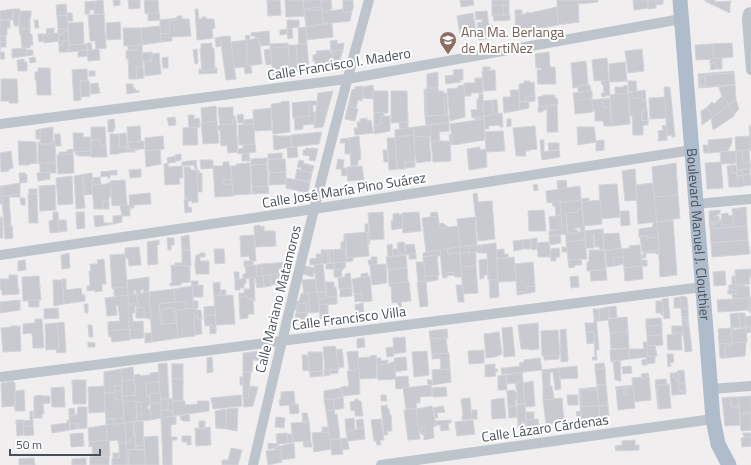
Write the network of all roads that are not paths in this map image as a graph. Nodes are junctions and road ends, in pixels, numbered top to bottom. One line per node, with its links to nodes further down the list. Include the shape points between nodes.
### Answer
1 (369, 0): 6 (street, Calle Mariano Matamoros)
2 (680, 0): 4 (main road, Boulevard Manuel J. Clouthier)
3 (750, 12): 5 (street, via 747,19)
4 (681, 19): 6 (street, Calle Francisco I. Madero); 8 (main road, Boulevard Manuel J. Clouthier)
5 (751, 70)
6 (347, 79): 7 (street, Calle Francisco I. Madero); 11 (street, Calle Mariano Matamoros)
7 (0, 124)
8 (692, 150): 10 (main road, Boulevard Manuel J. Clouthier); 11 (street, Calle José María Pino Suárez)
9 (751, 199): 10 (street)
10 (696, 204): 13 (main road, Boulevard Manuel J. Clouthier)
11 (314, 209): 12 (street, Calle José María Pino Suárez); 14 (street, Calle Mariano Matamoros)
12 (0, 255)
13 (702, 287): 14 (street, Calle Francisco Villa); 17 (main road, Boulevard Manuel J. Clouthier)
14 (282, 341): 15 (street, Calle Francisco Villa); 19 (street, Calle Mariano Matamoros)
15 (0, 377)
16 (751, 386): 17 (street)
17 (711, 389): 18 (main road, Boulevard Manuel J. Clouthier)
18 (713, 418): 20 (street, Calle Lázaro Cárdenas); 21 (main road, Boulevard Manuel J. Clouthier, via 718,444)
19 (253, 465)
20 (380, 465)
21 (729, 465)

